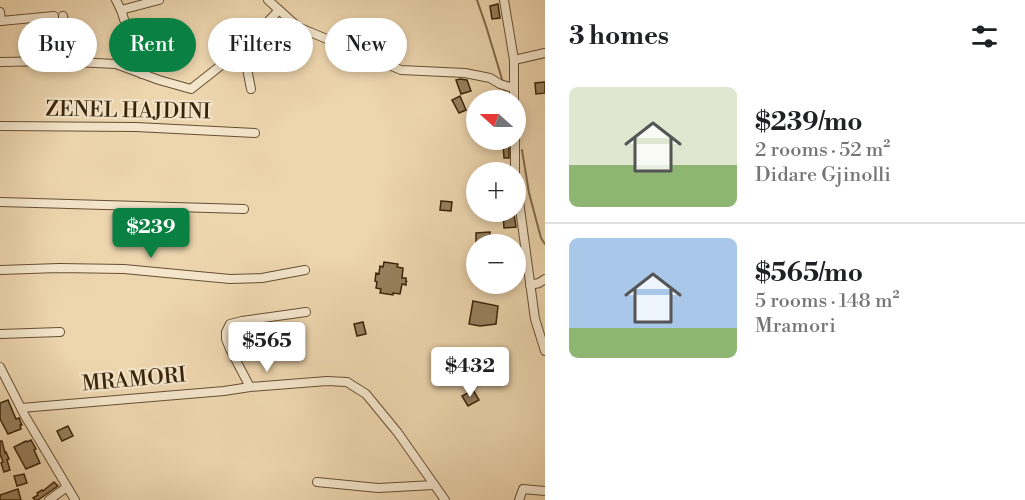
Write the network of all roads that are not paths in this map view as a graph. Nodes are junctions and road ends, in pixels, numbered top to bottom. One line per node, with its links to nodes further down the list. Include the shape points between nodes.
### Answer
1 (116, 0): 6 (street)
2 (159, 0): 6 (street)
3 (282, 0): 5 (street)
4 (504, 0): 13 (street)
5 (273, 5): 10 (street); 20 (street, via 298,27 401,70 465,73)
6 (121, 10): 19 (street)
7 (0, 12): 11 (street, via 1,21)
8 (35, 18): 9 (street)
9 (58, 18)
10 (264, 18)
11 (18, 20)
12 (545, 52): 13 (street)
13 (514, 60): 20 (street)
14 (0, 62): 15 (street)
15 (18, 62)
16 (97, 63): 19 (street, via 116,64)
17 (213, 72): 19 (street, via 191,89)
18 (248, 72): 21 (street)
19 (142, 74)
20 (513, 88)
21 (251, 89)
22 (0, 126): 23 (street, ZENEL HAJDINI)
23 (255, 133)
24 (0, 202): 25 (street)
25 (244, 209)
26 (522, 222): 30 (street)
27 (0, 270): 28 (street, via 124,269 230,279)
28 (305, 270)
29 (545, 279): 30 (street)
30 (530, 285): 34 (street)
31 (306, 312): 37 (street, via 230,324 226,339)
32 (60, 332): 33 (street)
33 (0, 333)
34 (545, 351)
35 (0, 367): 36 (street)
36 (4, 383): 38 (street)
37 (250, 387): 38 (street, MRAMORI); 40 (street, MRAMORI, via 347,382 366,394)
38 (21, 408): 41 (street)
39 (318, 482): 40 (street, via 378,488)
40 (434, 484): 45 (street, MRAMORI)
41 (67, 487): 43 (street); 44 (street)
42 (545, 491): 46 (street, via 523,489)
43 (49, 500)
44 (75, 500)
45 (445, 500)
46 (519, 500)

